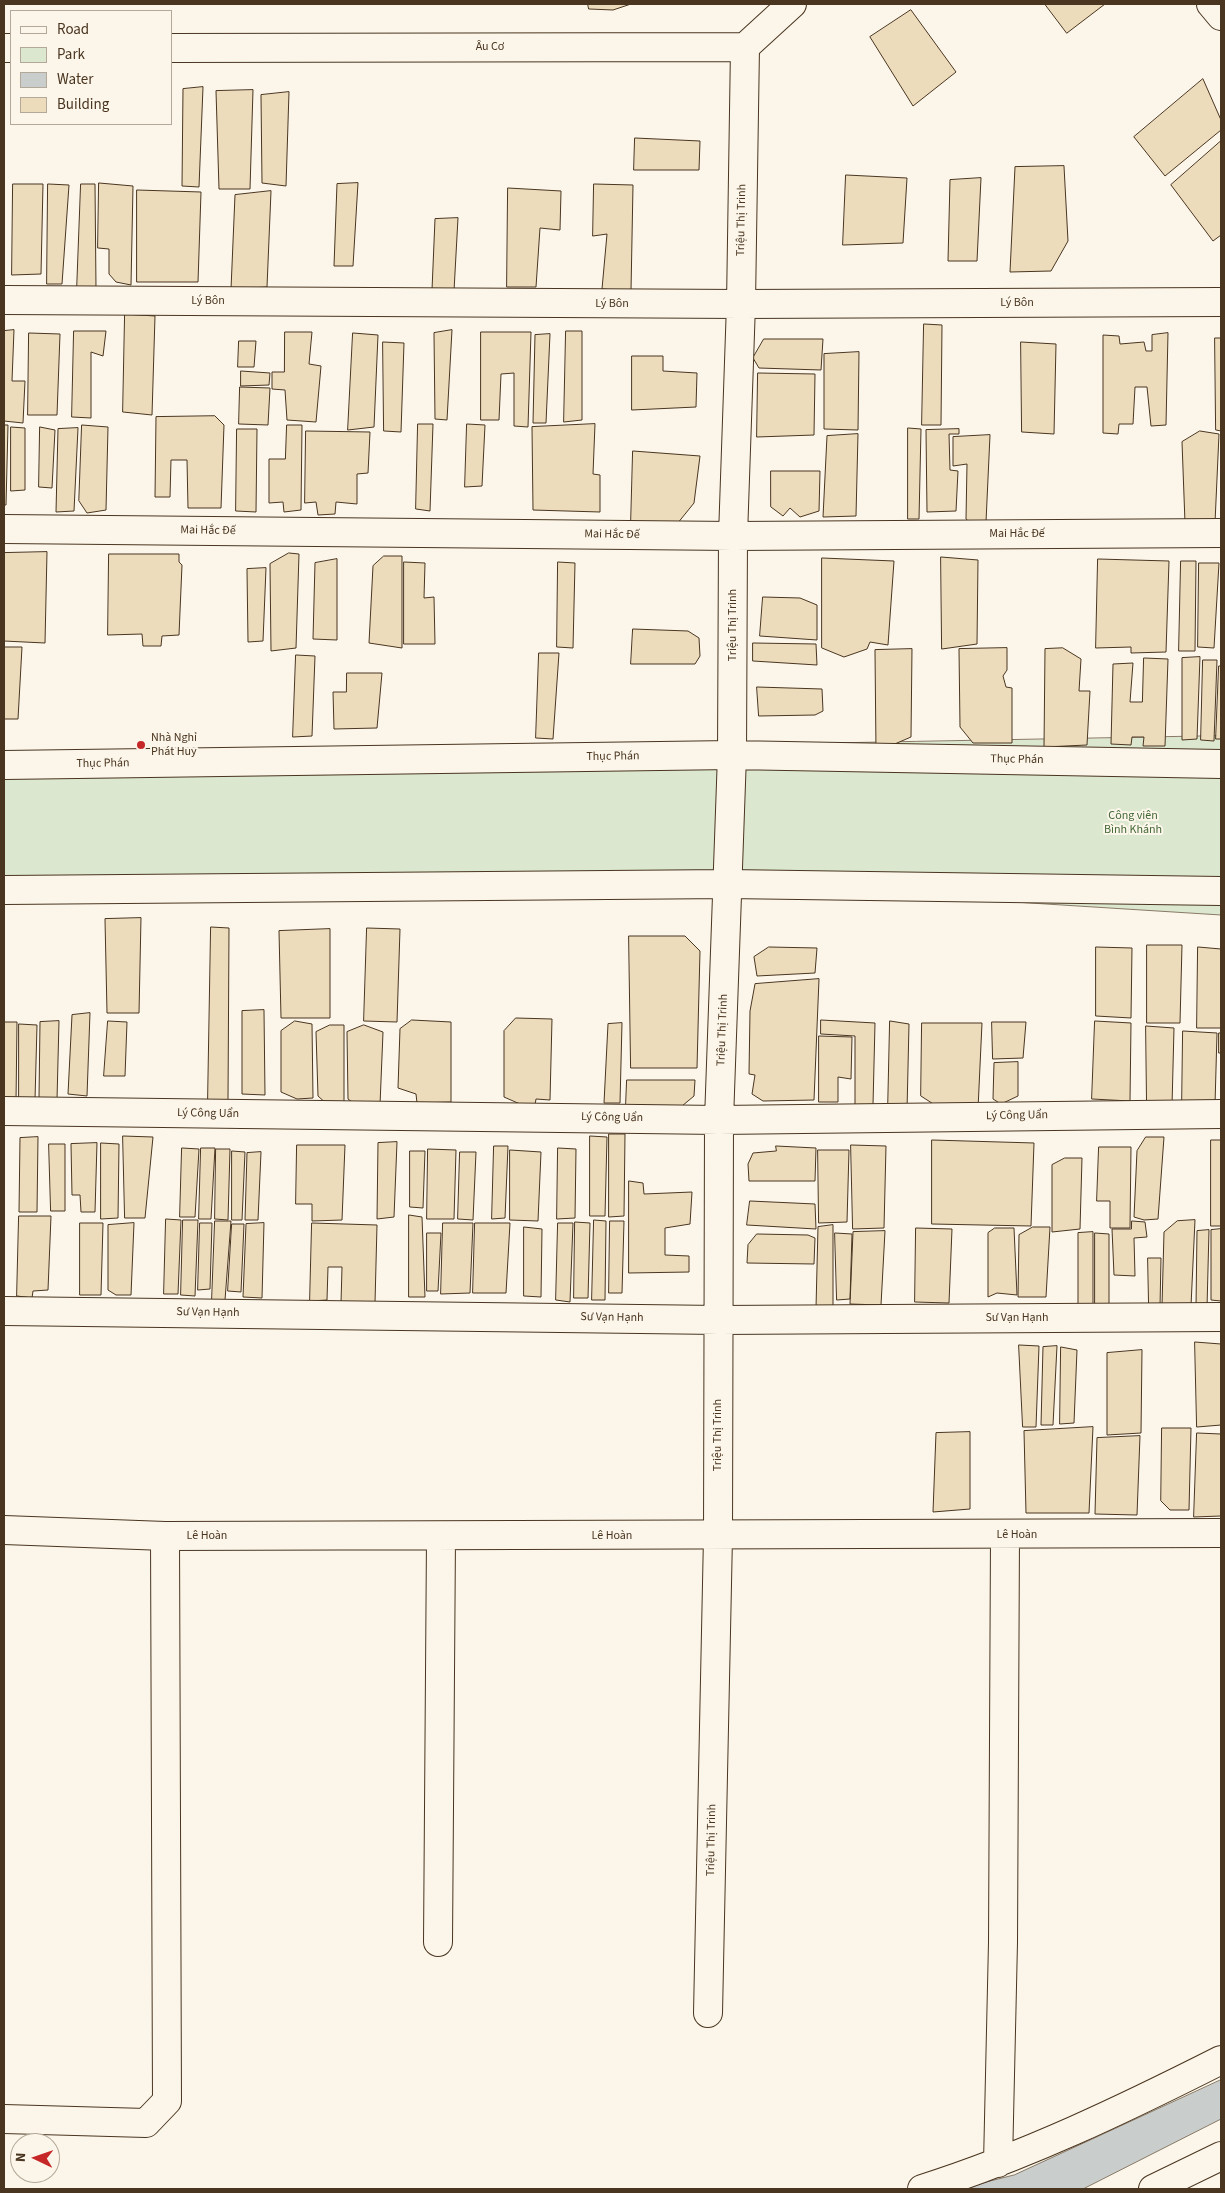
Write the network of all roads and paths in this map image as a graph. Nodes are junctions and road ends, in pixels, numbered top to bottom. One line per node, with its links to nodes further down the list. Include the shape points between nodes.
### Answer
1 (792, 4): 4 (street)
2 (1211, 4): 3 (street)
3 (1221, 16)
4 (744, 47): 5 (street, Âu Cơ); 8 (street, Triệu Thị Trinh)
5 (172, 48)
6 (4, 300): 8 (street, Lý Bôn)
7 (1221, 302): 8 (street, Lý Bôn)
8 (741, 304): 11 (street, Triệu Thị Trinh)
9 (4, 529): 11 (street, Mai Hắc Đế)
10 (1221, 533): 11 (street, Mai Hắc Đế)
11 (733, 536): 12 (street, Triệu Thị Trinh)
12 (732, 755): 13 (street, Thục Phán); 14 (street, Thục Phán); 15 (street, Triệu Thị Trinh)
13 (1221, 764)
14 (4, 765)
15 (728, 884): 16 (street); 17 (street); 20 (street, Triệu Thị Trinh)
16 (4, 890)
17 (1221, 891)
18 (4, 1111): 20 (street, Lý Công Uẩn)
19 (1221, 1114): 20 (street, Lý Công Uẩn)
20 (719, 1120): 23 (street, Triệu Thị Trinh)
21 (4, 1311): 23 (street, Sư Vạn Hạnh)
22 (1221, 1317): 23 (street, Sư Vạn Hạnh)
23 (719, 1320): 28 (street, Triệu Thị Trinh)
24 (4, 1530): 27 (street, Lê Hoàn)
25 (1221, 1533): 26 (street, Lê Hoàn)
26 (1005, 1535): 28 (street, Lê Hoàn); 35 (street)
27 (165, 1536): 29 (street, Lê Hoàn); 33 (street, via 167,2101 146,2123)
28 (718, 1536): 29 (street, Lê Hoàn); 31 (street, Triệu Thị Trinh)
29 (441, 1537): 30 (street)
30 (438, 1942)
31 (708, 2013)
32 (1221, 2060): 35 (street, via 1103,2119)
33 (4, 2119)
34 (1221, 2156): 37 (street)
35 (998, 2163): 36 (street)
36 (922, 2189)
37 (1153, 2189)

